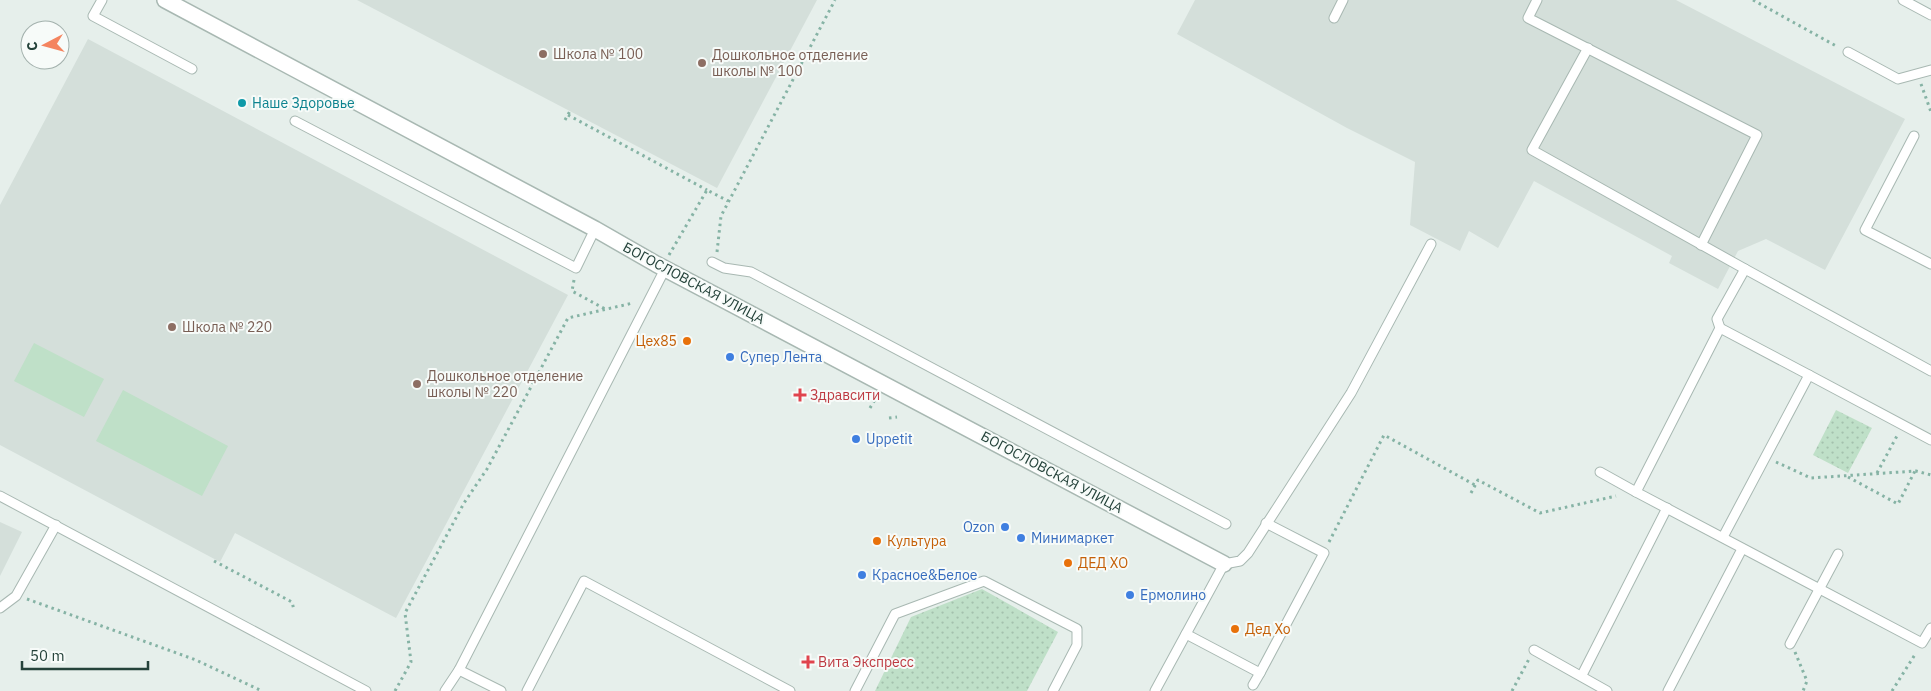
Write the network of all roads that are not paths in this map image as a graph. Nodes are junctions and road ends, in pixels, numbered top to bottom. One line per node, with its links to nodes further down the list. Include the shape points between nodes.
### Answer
1 (102, 0): 10 (lane, via 93,16)
2 (165, 0): 14 (street, БОГОСЛОВСКАЯ УЛИЦА)
3 (1344, 0): 7 (lane)
4 (1536, 0): 8 (lane, via 1528,18)
5 (1903, 0): 6 (lane)
6 (1931, 15)
7 (1334, 18)
8 (1588, 48): 16 (lane, via 1532,150); 16 (lane, via 1757,135)
9 (1848, 52): 11 (lane, via 1898,79)
10 (192, 69)
11 (1931, 70)
12 (295, 121): 14 (lane, via 576,268)
13 (1914, 136): 19 (lane, via 1865,230)
14 (595, 229): 18 (street, БОГОСЛОВСКАЯ УЛИЦА)
15 (1431, 244): 29 (lane, via 1351,393)
16 (1701, 244): 20 (lane)
17 (712, 262): 30 (lane, via 724,268 751,272)
18 (666, 263): 35 (street, БОГОСЛОВСКАЯ УЛИЦА); 42 (lane)
19 (1931, 264)
20 (1745, 269): 21 (lane, via 1717,319); 22 (lane)
21 (1720, 328): 23 (lane); 26 (lane)
22 (1931, 371)
23 (1809, 376): 24 (lane); 32 (lane)
24 (1931, 440)
25 (1600, 472): 26 (lane)
26 (1636, 492): 28 (lane)
27 (0, 496): 31 (lane)
28 (1667, 508): 32 (lane); 44 (lane)
29 (1266, 523): 35 (lane, via 1240,561); 43 (lane, via 1324,553)
30 (1226, 524)
31 (56, 525): 37 (lane, via 16,596); 46 (lane)
32 (1723, 537): 33 (lane)
33 (1742, 548): 36 (lane); 57 (lane)
34 (1838, 554): 36 (lane)
35 (1224, 564): 39 (lane)
36 (1819, 589): 38 (lane, via 1922,643); 40 (lane)
37 (0, 608)
38 (1931, 628)
39 (1186, 634): 43 (lane); 55 (lane)
40 (1790, 644)
41 (1534, 650): 44 (lane)
42 (459, 670): 49 (lane); 50 (lane)
43 (1260, 673): 45 (lane)
44 (1582, 675): 56 (lane)
45 (1253, 685)
46 (350, 687): 48 (lane)
47 (779, 688): 51 (lane, via 584,581); 52 (lane)
48 (366, 691)
49 (445, 691)
50 (501, 691)
51 (527, 691)
52 (790, 691)
53 (855, 691): 54 (lane, via 895,614 984,581 1077,629 1077,645)
54 (1052, 691)
55 (1156, 691)
56 (1607, 691)
57 (1668, 691)

